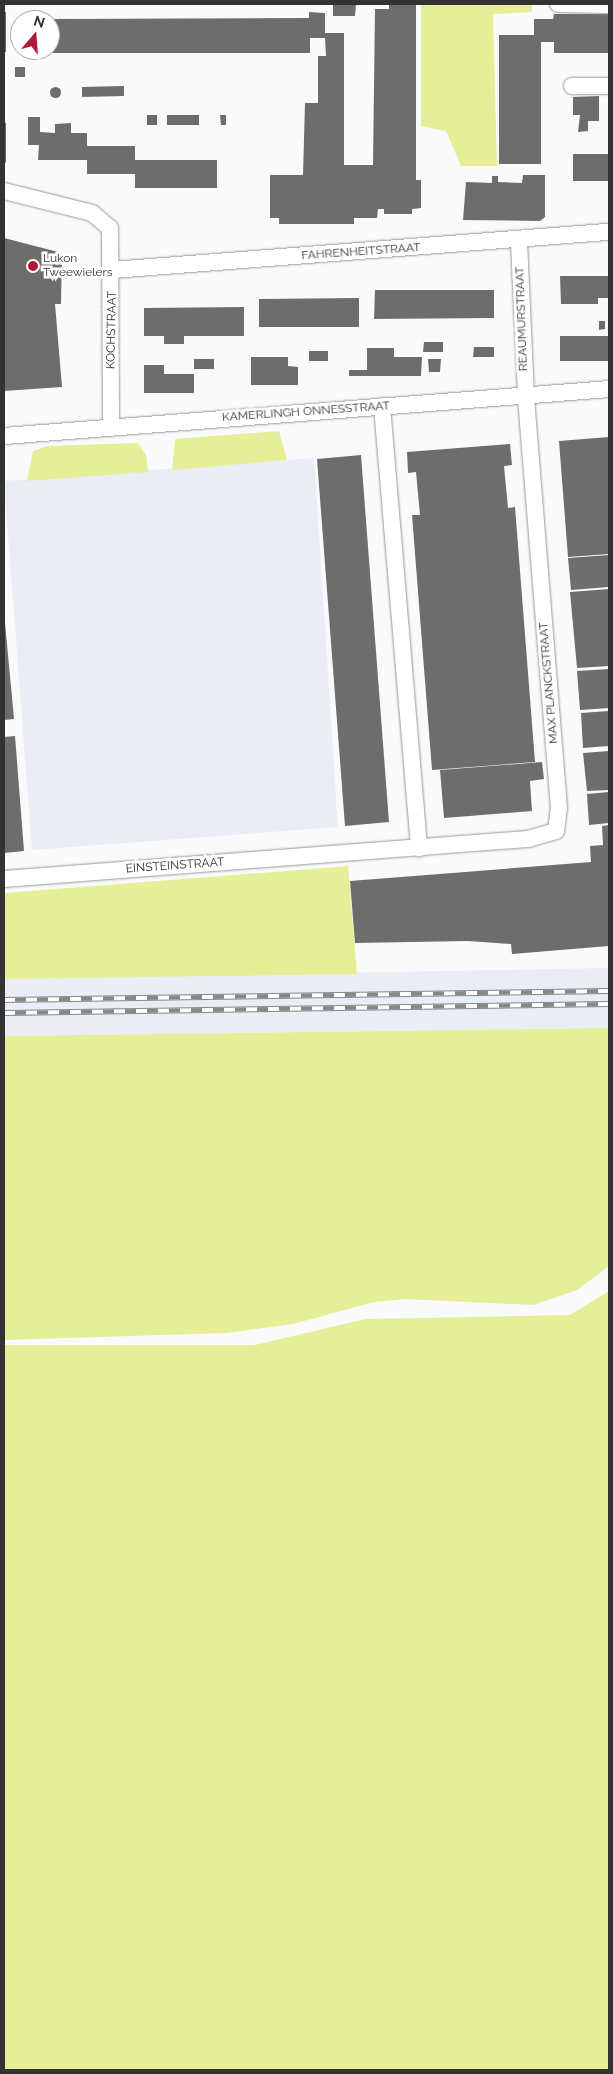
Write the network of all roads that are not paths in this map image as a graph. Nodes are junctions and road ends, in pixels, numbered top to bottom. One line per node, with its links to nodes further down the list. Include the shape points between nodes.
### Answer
1 (558, 4): 2 (street)
2 (609, 5)
3 (572, 86): 4 (street)
4 (609, 86)
5 (4, 191): 8 (street, KOCHSTRAAT, via 92,214 110,228)
6 (609, 232): 7 (street, FAHRENHEITSTRAAT)
7 (519, 242): 8 (street, FAHRENHEITSTRAAT); 10 (street, REAUMURSTRAAT)
8 (112, 270): 12 (street, KOCHSTRAAT)
9 (609, 389): 10 (street, KAMERLINGH ONNESSTRAAT)
10 (526, 396): 11 (street, KAMERLINGH ONNESSTRAAT); 14 (street, MAX PLANCKSTRAAT, via 558,826 544,837)
11 (382, 406): 12 (street, KAMERLINGH ONNESSTRAAT); 14 (street)
12 (111, 427): 13 (street, KAMERLINGH ONNESSTRAAT)
13 (4, 436)
14 (418, 848): 15 (street, MAX PLANCKSTRAAT)
15 (346, 853): 16 (street, EINSTEINSTRAAT)
16 (4, 879)

